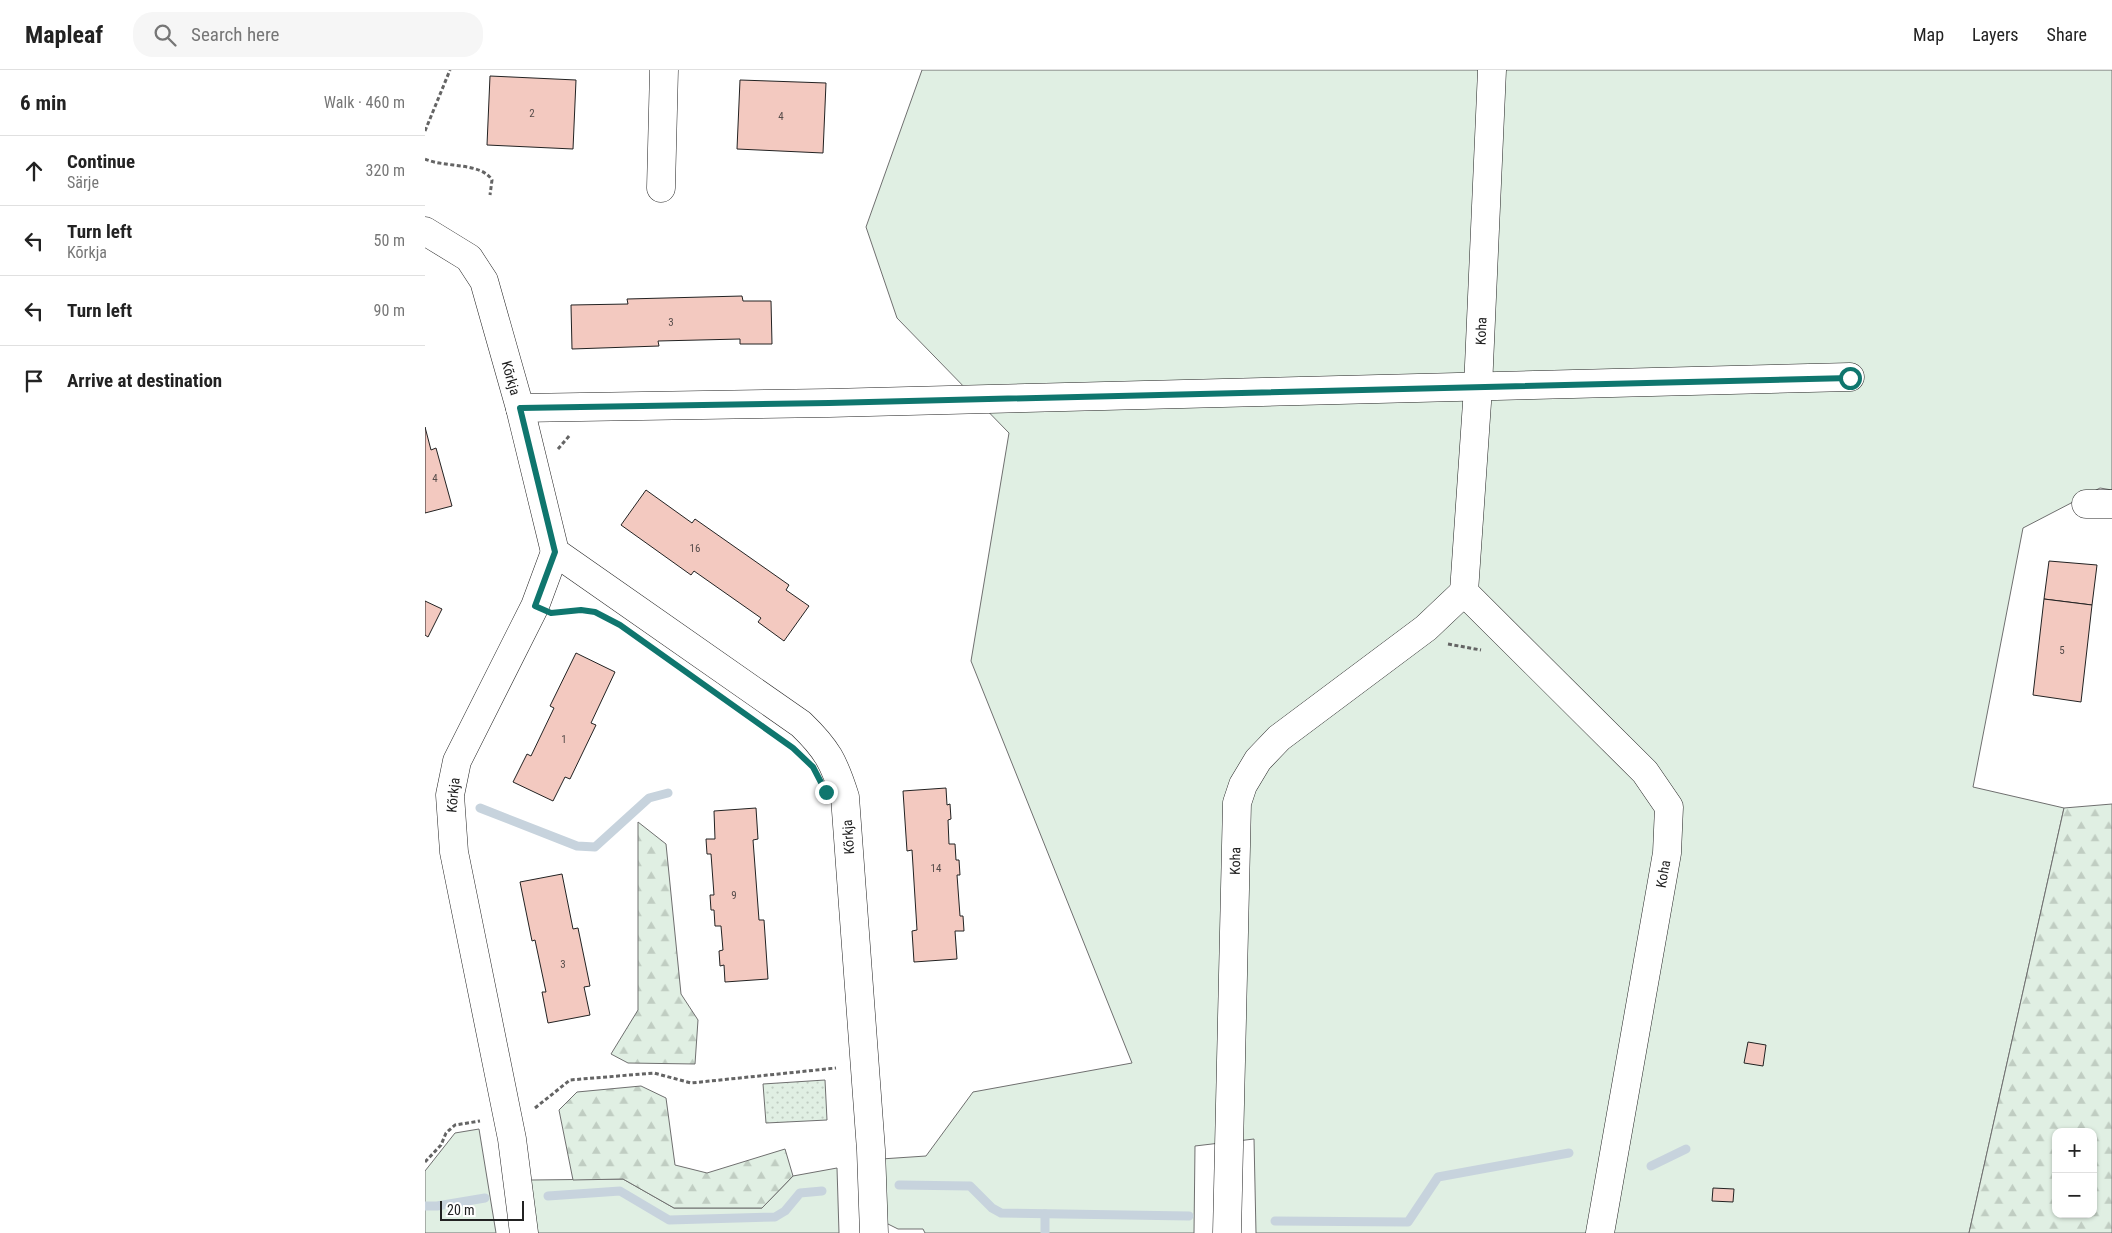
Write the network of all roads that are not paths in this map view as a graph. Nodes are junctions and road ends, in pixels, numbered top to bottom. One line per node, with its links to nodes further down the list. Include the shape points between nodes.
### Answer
1 (664, 70): 3 (street)
2 (1492, 70): 6 (street, Koha)
3 (661, 188)
4 (425, 231): 7 (street, Kõrkja, via 469,258 484,281)
5 (1850, 378): 6 (street)
6 (1478, 388): 7 (street); 9 (street, Koha)
7 (520, 408): 8 (street, Kõrkja)
8 (555, 552): 10 (street, Kõrkja, via 535,606 457,761 450,795 454,852 507,1116); 11 (street, Kõrkja, via 801,724 820,742 835,765 845,796 871,1150)
9 (1464, 592): 12 (street, Koha, via 1426,628 1279,738 1258,760 1243,786 1237,804); 13 (street, Koha, via 1645,772 1669,807 1667,853)
10 (524, 1233)
11 (874, 1233)
12 (1227, 1233)
13 (1600, 1233)

